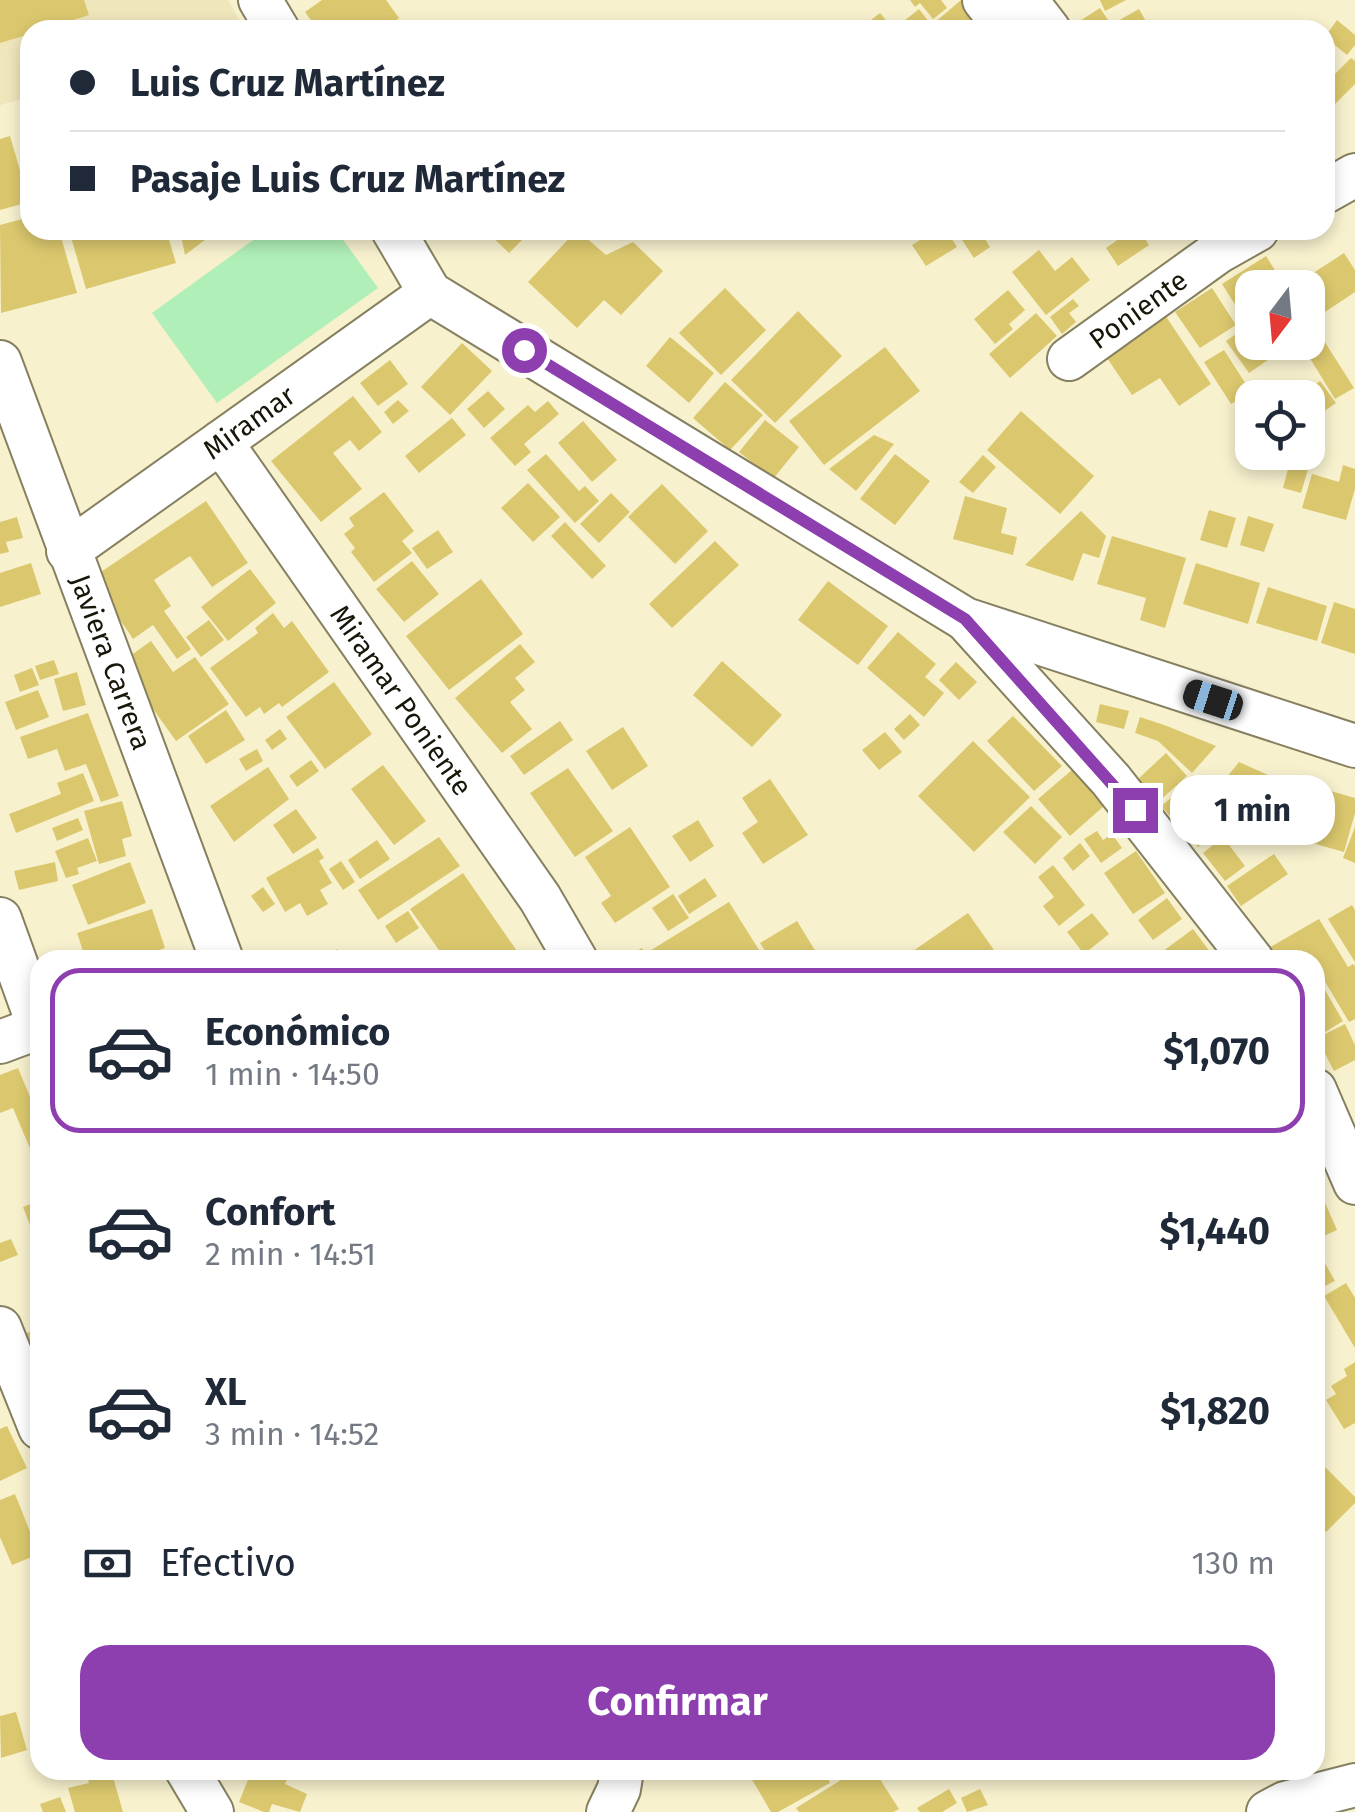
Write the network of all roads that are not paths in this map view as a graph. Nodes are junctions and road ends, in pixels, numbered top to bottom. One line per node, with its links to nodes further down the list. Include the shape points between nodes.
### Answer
1 (1005, 4): 2 (street)
2 (1032, 20)
3 (400, 240): 5 (street)
4 (1210, 241): 6 (street, Poniente)
5 (430, 294): 8 (street, Miramar); 10 (street)
6 (1070, 359)
7 (0, 362): 9 (street, Javiera Carrera)
8 (222, 442): 9 (street, Miramar); 14 (street, Miramar Poniente)
9 (68, 551): 13 (street, Javiera Carrera)
10 (965, 619): 11 (street); 15 (street, via 1111,780)
11 (1355, 746)
12 (0, 918): 16 (street)
13 (218, 950)
14 (570, 950)
15 (1244, 950)
16 (30, 1000)
17 (30, 1032): 18 (street)
18 (0, 1042)
19 (1325, 1113): 20 (street)
20 (1355, 1183)
21 (0, 1328): 22 (street)
22 (30, 1403)
23 (193, 1780): 27 (street)
24 (621, 1780): 28 (street)
25 (1355, 1784): 26 (street)
26 (1279, 1809)
27 (212, 1812)
28 (608, 1812)

